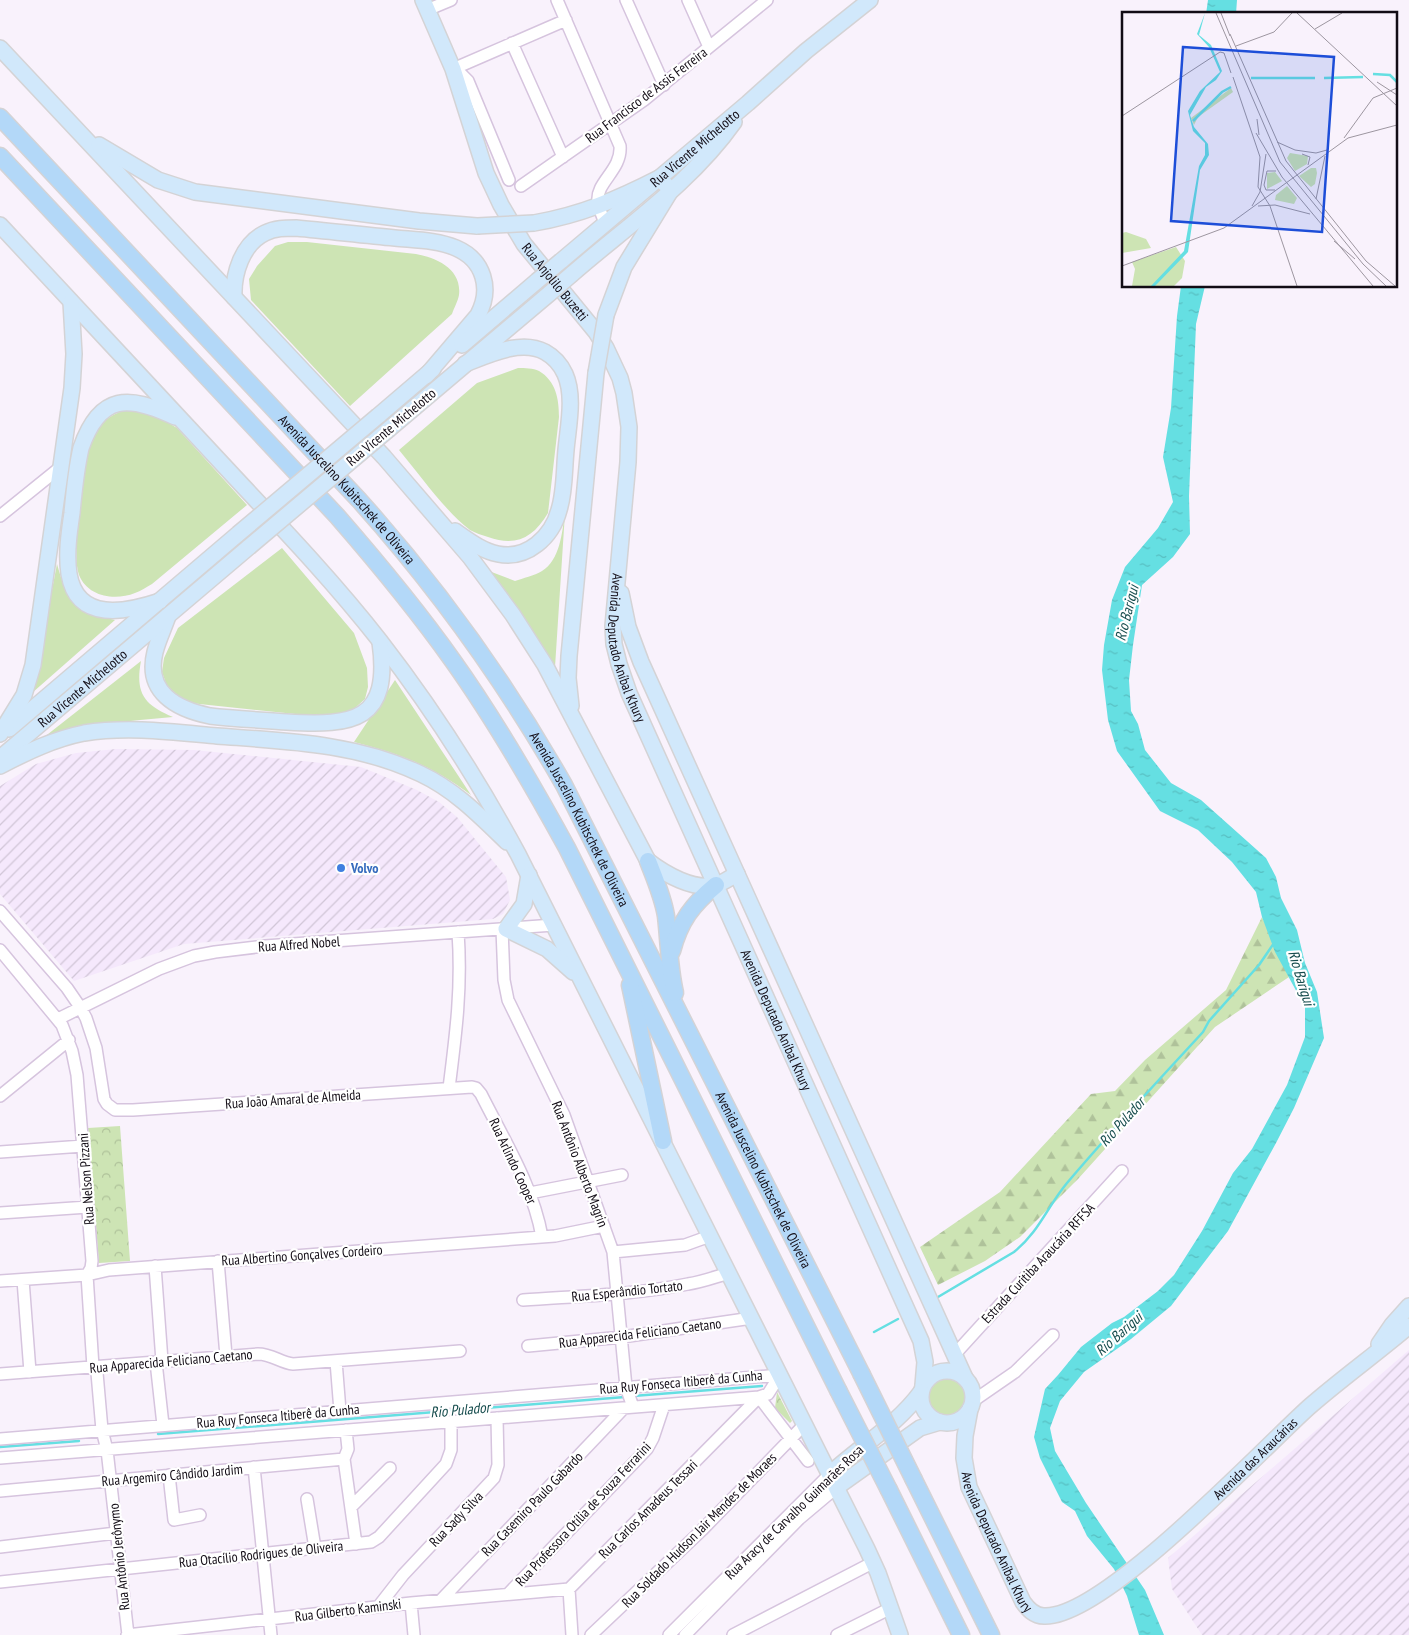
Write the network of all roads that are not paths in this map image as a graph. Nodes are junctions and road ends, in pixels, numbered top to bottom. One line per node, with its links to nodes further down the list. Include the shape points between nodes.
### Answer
1 (451, 0): 7 (street)
2 (557, 0): 8 (street)
3 (626, 0): 13 (street)
4 (688, 0): 10 (street)
5 (870, 0): 14 (main road, Rua Vicente Michelotto)
6 (762, 2): 10 (street, Rua Francisco de Assis Ferreira)
7 (425, 5): 12 (main road, Rua Anjolilo Buzetti)
8 (566, 20): 9 (street); 16 (street)
9 (512, 43): 12 (street); 19 (street)
10 (709, 47): 13 (street, Rua Francisco de Assis Ferreira)
11 (0, 48): 17 (main road)
12 (453, 69): 21 (street, via 468,81); 37 (main road, Rua Anjolilo Buzetti, via 486,173 504,212 529,250 596,332 620,378 627,410 629,444)
13 (664, 85): 16 (street, Rua Francisco de Assis Ferreira)
14 (748, 103): 20 (main road, Rua Vicente Michelotto); 23 (main road, Rua Vicente Michelotto, via 718,145)
15 (0, 117): 59 (highway, Avenida Juscelino Kubitschek de Oliveira, via 359,500 446,605 547,755)
16 (612, 124): 19 (street, Rua Francisco de Assis Ferreira); 24 (street, via 620,146 620,158 600,190)
17 (81, 134): 24 (main road, bridge, via 150,176 195,192 477,226 534,223 571,216); 28 (main road)
18 (0, 156): 55 (highway, Avenida Juscelino Kubitschek de Oliveira, via 331,510 429,628 477,696 528,778)
19 (563, 157): 22 (street, Rua Francisco de Assis Ferreira)
20 (659, 178): 23 (main road); 24 (main road); 25 (main road, Rua Vicente Michelotto)
21 (509, 180)
22 (521, 186)
23 (671, 190): 31 (main road, Rua Vicente Michelotto, bridge); 41 (main road, bridge, via 624,267 606,315 596,373 569,656)
24 (599, 206): 25 (street)
25 (605, 224): 32 (main road, Rua Vicente Michelotto, bridge)
26 (0, 225): 30 (main road)
27 (237, 272): 28 (main road, via 226,276); 29 (main road); 32 (main road, via 244,254 258,238 265,232 285,228 432,242 468,255 481,272 484,305)
28 (214, 275): 29 (main road)
29 (234, 297): 36 (main road)
30 (71, 302): 33 (main road); 34 (main road, via 73,372)
31 (465, 364): 36 (main road, via 524,348 544,351 560,366 569,399 561,501 550,531 538,545 519,554 498,554 487,550); 39 (main road, Rua Vicente Michelotto, bridge)
32 (426, 376): 38 (main road, Rua Vicente Michelotto, bridge)
33 (184, 422): 38 (main road, via 142,404 120,403 99,415 92,424 78,460 68,545 69,576 74,588 80,598 100,610 124,611); 40 (main road, via 335,586)
34 (62, 466): 35 (street); 42 (main road, via 33,664 24,695)
35 (0, 516)
36 (439, 520): 41 (main road, via 518,622 546,665)
37 (618, 574): 47 (main road, Avenida Deputado Aníbal Khury, via 634,646); 49 (main road, Avenida Deputado Aníbal Khury, via 613,626 621,670)
38 (160, 601): 42 (main road, Rua Vicente Michelotto)
39 (168, 616): 40 (main road, via 155,652 153,672 156,681 174,704 210,716 312,723 351,719 369,708 378,693 382,669); 43 (main road, Rua Vicente Michelotto)
40 (380, 640): 45 (main road, via 459,752)
41 (572, 715): 46 (main road)
42 (0, 735)
43 (0, 758)
44 (0, 766): 45 (main road, via 65,738 120,730 324,745 400,765 442,785 471,807)
45 (518, 854): 48 (main road)
46 (648, 861): 49 (main road, via 686,882); 56 (highway, via 666,914)
47 (737, 874): 49 (main road); 93 (main road, Avenida Deputado Aníbal Khury)
48 (529, 876): 51 (main road); 52 (main road, via 524,904)
49 (716, 885): 56 (highway, via 686,915 675,940); 104 (main road, Avenida Deputado Aníbal Khury, via 921,1341 925,1362)
50 (0, 910): 58 (street)
51 (554, 925): 52 (street, Rua Alfred Nobel); 57 (main road)
52 (504, 929): 53 (street, Rua Alfred Nobel); 57 (main road, via 547,949); 70 (street, Rua Antônio Alberto Magrin, via 504,980 508,1000 564,1115)
53 (458, 932): 58 (street, Rua Alfred Nobel, via 264,946 194,956); 62 (street, via 459,1003)
54 (0, 950): 60 (street, Rua Nelson Pizzani)
55 (625, 961): 65 (highway); 159 (highway, Avenida Juscelino Kubitschek de Oliveira, bridge)
56 (671, 973): 59 (highway)
57 (582, 981): 65 (main road)
58 (80, 1007): 60 (street, Rua Alfred Nobel); 62 (street, Rua João Amaral de Almeida, via 96,1048 104,1099 115,1110)
59 (680, 1014): 160 (highway, Avenida Juscelino Kubitschek de Oliveira, bridge)
60 (58, 1019): 61 (street, Rua Nelson Pizzani)
61 (68, 1040): 64 (street); 66 (street, Rua Nelson Pizzani, via 77,1075)
62 (449, 1088): 63 (street, Rua João Amaral de Almeida)
63 (476, 1088): 71 (street, Rua Arlindo Cooper)
64 (0, 1096)
65 (663, 1141): 75 (main road)
66 (83, 1146): 67 (street); 72 (street, Rua Nelson Pizzani)
67 (0, 1152)
68 (1122, 1171): 93 (street, Estrada Curitiba Araucária RFFSA)
69 (622, 1175): 70 (street)
70 (588, 1182): 71 (street); 74 (street, Rua Antônio Alberto Magrin)
71 (530, 1193): 76 (street, Rua Arlindo Cooper)
72 (88, 1207): 73 (street); 81 (street, Rua Nelson Pizzani, via 92,1261)
73 (0, 1213)
74 (604, 1226): 76 (street, Rua Albertino Gonçalves Cordeiro); 77 (street, Rua Antônio Alberto Magrin)
75 (710, 1236): 77 (street, via 685,1244); 80 (main road)
76 (542, 1237): 78 (street, Rua Albertino Gonçalves Cordeiro)
77 (613, 1252): 84 (street, Rua Antônio Alberto Magrin)
78 (218, 1261): 79 (street, Rua Albertino Gonçalves Cordeiro); 94 (street)
79 (155, 1266): 81 (street, Rua Albertino Gonçalves Cordeiro); 97 (street)
80 (729, 1273): 84 (street, Rua Esperândio Tortato, via 688,1284); 87 (main road)
81 (87, 1275): 82 (street, Rua Albertino Gonçalves Cordeiro); 98 (street, Rua Nelson Pizzani)
82 (23, 1280): 83 (street, Rua Albertino Gonçalves Cordeiro); 99 (street)
83 (0, 1281)
84 (618, 1294): 85 (street, Rua Esperândio Tortato); 90 (street, Rua Antônio Alberto Magrin)
85 (523, 1300)
86 (1409, 1306): 95 (main road, Avenida das Araucárias)
87 (752, 1318): 90 (street, Rua Apparecida Feliciano Caetano); 101 (main road)
88 (1409, 1326): 95 (main road, Avenida das Araucárias)
89 (1053, 1335): 107 (street, via 1015,1372)
90 (622, 1337): 91 (street, Rua Apparecida Feliciano Caetano); 103 (street, Rua Antônio Alberto Magrin)
91 (528, 1346)
92 (460, 1351): 96 (street, Rua Apparecida Feliciano Caetano)
93 (954, 1354): 102 (main road, Avenida Deputado Aníbal Khury)
94 (226, 1356): 96 (street, Rua Apparecida Feliciano Caetano, via 263,1354 293,1364); 97 (street, Rua Apparecida Feliciano Caetano)
95 (1372, 1356): 147 (main road, Avenida das Araucárias, via 1313,1403 1140,1564 1117,1582 1066,1611)
96 (336, 1361): 109 (street)
97 (159, 1362): 98 (street, Rua Apparecida Feliciano Caetano); 114 (street)
98 (93, 1367): 99 (street, Rua Apparecida Feliciano Caetano); 115 (street, Rua Nelson Pizzani, via 97,1373)
99 (30, 1372): 100 (street, Rua Apparecida Feliciano Caetano)
100 (0, 1374)
101 (780, 1374): 103 (street, Rua Ruy Fonseca Itiberê da Cunha); 105 (street, Rua Ruy Fonseca Itiberê da Cunha, via 768,1394); 113 (main road)
102 (965, 1378): 104 (main road, via 950,1370 942,1370 934,1373); 107 (main road, via 973,1392)
103 (626, 1387): 108 (street, Rua Antônio Alberto Magrin); 109 (street, Rua Ruy Fonseca Itiberê da Cunha)
104 (922, 1389): 112 (main road, via 922,1407 932,1419); 128 (main road, Rua Aracy de Carvalho Guimarães Rosa, via 909,1408 854,1452)
105 (760, 1397): 106 (street, Rua Ruy Fonseca Itiberê da Cunha); 118 (street); 141 (street, Rua Carlos Amadeus Tessari)
106 (664, 1405): 108 (street, Rua Ruy Fonseca Itiberê da Cunha); 142 (street, Rua Professora Otília de Souza Ferrarini, via 647,1449)
107 (972, 1405): 112 (main road, via 960,1420); 121 (main road, Avenida Deputado Aníbal Khury)
108 (629, 1408): 110 (street, Rua Ruy Fonseca Itiberê da Cunha); 143 (street, Rua Casemiro Paulo Gabardo)
109 (340, 1410): 114 (street, Rua Ruy Fonseca Itiberê da Cunha)
110 (497, 1418): 111 (street, Rua Ruy Fonseca Itiberê da Cunha); 145 (street, Rua Sady Silva, via 498,1465 494,1478 398,1581)
111 (450, 1422): 116 (street, Rua Ruy Fonseca Itiberê da Cunha); 134 (street, Rua Otacílio Rodrigues de Oliveira, via 451,1450 446,1464 379,1537)
112 (942, 1422): 121 (main road, Avenida Deputado Aníbal Khury, via 954,1433); 128 (main road, Rua Aracy de Carvalho Guimarães Rosa, via 920,1428)
113 (805, 1424): 118 (street, Rua Soldado Hudson Jair Mendes de Moraes); 128 (main road)
114 (163, 1425): 115 (street, Rua Ruy Fonseca Itiberê da Cunha)
115 (102, 1430): 117 (street, Rua Ruy Fonseca Itiberê da Cunha); 119 (street, Rua Nelson Pizzani)
116 (346, 1430): 119 (street, Rua Ruy Fonseca Itiberê da Cunha); 122 (street, via 348,1449)
117 (0, 1438)
118 (791, 1439): 123 (street); 153 (street, Rua Soldado Hudson Jair Mendes de Moraes, via 686,1546)
119 (107, 1450): 120 (street, Rua Ruy Fonseca Itiberê da Cunha); 127 (street, Rua Antônio Jerônymo)
120 (0, 1458)
121 (964, 1458): 147 (main road, Avenida Deputado Aníbal Khury, via 973,1497 1023,1602 1028,1609)
122 (344, 1459): 124 (street, Rua Argemiro Cândido Jardim); 131 (street)
123 (808, 1462)
124 (254, 1467): 126 (street, Rua Argemiro Cândido Jardim); 137 (street)
125 (390, 1468): 131 (street)
126 (169, 1475): 127 (street, Rua Argemiro Cândido Jardim); 132 (street, via 174,1520)
127 (111, 1480): 129 (street, Rua Argemiro Cândido Jardim); 133 (street, Rua Antônio Jerônymo)
128 (833, 1480): 138 (main road); 154 (street, Rua Aracy de Carvalho Guimarães Rosa); 155 (street, Rua Aracy de Carvalho Guimarães Rosa, via 799,1520)
129 (0, 1491)
130 (307, 1498): 136 (street)
131 (351, 1507): 134 (street)
132 (200, 1515)
133 (116, 1532): 135 (street); 139 (street, Rua Antônio Jerônymo)
134 (356, 1544): 136 (street, Rua Otacílio Rodrigues de Oliveira)
135 (0, 1547)
136 (315, 1548): 137 (street, Rua Otacílio Rodrigues de Oliveira)
137 (263, 1554): 139 (street, Rua Otacílio Rodrigues de Oliveira); 148 (street)
138 (874, 1562): 146 (main road); 156 (street)
139 (120, 1569): 140 (street, Rua Otacílio Rodrigues de Oliveira); 149 (street, Rua Antônio Jerônymo)
140 (0, 1582)
141 (569, 1589): 142 (street, Rua Gilberto Kaminski); 152 (street)
142 (509, 1593): 143 (street, Rua Gilberto Kaminski)
143 (441, 1600): 144 (street, Rua Gilberto Kaminski)
144 (411, 1603): 145 (street, Rua Gilberto Kaminski); 151 (street)
145 (378, 1607): 148 (street, Rua Gilberto Kaminski)
146 (891, 1608): 157 (street); 158 (main road)
147 (1042, 1616)
148 (270, 1619): 149 (street, Rua Gilberto Kaminski); 150 (street)
149 (128, 1635)
150 (271, 1635)
151 (414, 1635)
152 (572, 1635)
153 (591, 1635)
154 (669, 1635)
155 (685, 1635)
156 (733, 1635)
157 (837, 1635)
158 (900, 1635)
159 (961, 1635)
160 (991, 1635)

